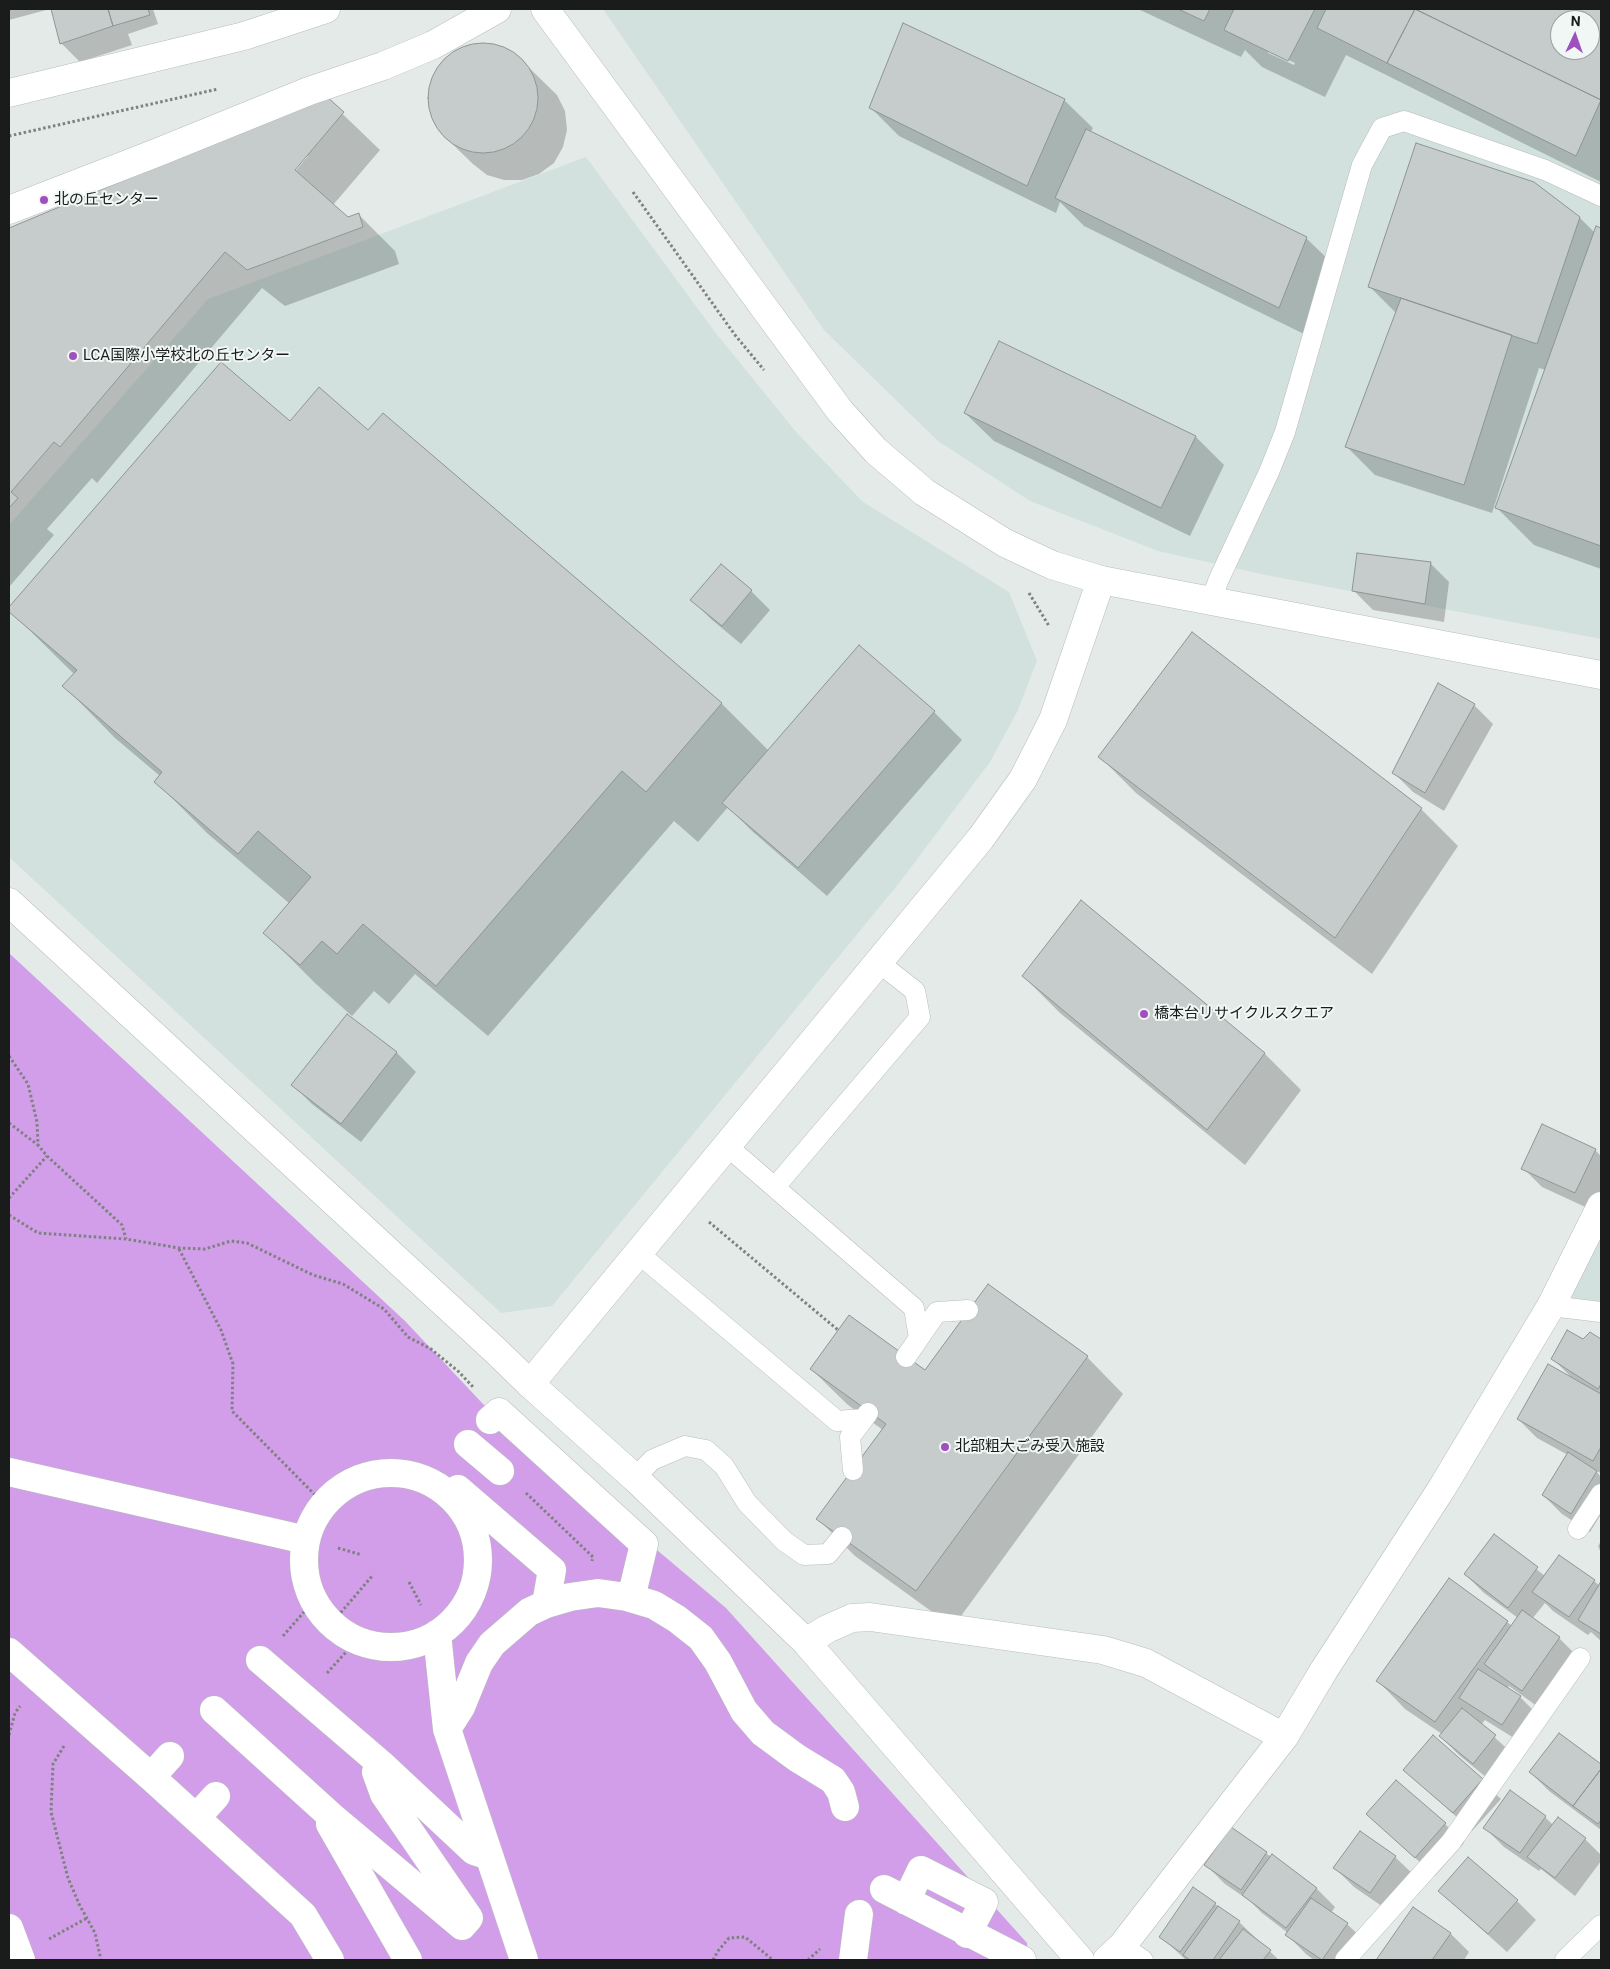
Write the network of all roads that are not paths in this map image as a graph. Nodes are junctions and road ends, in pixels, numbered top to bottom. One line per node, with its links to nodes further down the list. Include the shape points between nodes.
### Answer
1 (326, 9): 4 (street, via 244,36)
2 (497, 9): 6 (street, via 433,45 383,66 310,91)
3 (545, 9): 7 (street, via 840,411 876,451 924,492 1005,543 1052,565)
4 (9, 93)
5 (1601, 196): 8 (lane, via 1545,170 1404,121 1382,128 1362,164 1285,432)
6 (9, 210)
7 (1101, 580): 8 (street); 11 (street, via 1053,720 1023,779 980,838)
8 (1211, 600): 9 (street)
9 (1601, 675)
10 (9, 902): 21 (street)
11 (878, 962): 12 (street); 13 (lane, via 915,991 920,1017)
12 (727, 1146): 13 (lane); 15 (street)
13 (775, 1187): 19 (lane, via 914,1308)
14 (1601, 1206): 16 (street)
15 (638, 1253): 21 (street); 25 (lane, via 837,1420 866,1415 850,1437)
16 (1551, 1306): 18 (lane); 42 (street, via 1442,1488)
17 (968, 1310): 19 (lane, via 937,1312)
18 (1601, 1312)
19 (919, 1338): 20 (lane)
20 (906, 1357)
21 (530, 1384): 27 (street)
22 (494, 1416): 24 (street)
23 (468, 1445): 24 (street)
24 (509, 1460): 33 (street, via 644,1544)
25 (853, 1470)
26 (9, 1472): 32 (street)
27 (635, 1478): 31 (lane, via 652,1460 685,1446 706,1450 724,1466 747,1503 784,1541 804,1555 828,1554); 36 (street)
28 (456, 1493): 32 (street, via 415,1476 375,1474 338,1490 312,1521); 34 (street, via 552,1570); 35 (street, via 472,1528 478,1568 474,1588 465,1605)
29 (1601, 1494): 30 (lane)
30 (1578, 1529)
31 (842, 1537)
32 (306, 1540): 35 (street, via 303,1561 306,1583 317,1613 351,1645 397,1647 418,1643)
33 (631, 1598): 34 (street, via 598,1594); 47 (street, via 654,1605 701,1638 744,1711 763,1733 833,1780)
34 (546, 1604): 41 (street, via 528,1612 492,1644 478,1663 462,1707)
35 (437, 1634): 41 (street)
36 (806, 1642): 42 (street, via 852,1618 870,1617 1103,1650 1146,1663); 62 (street)
37 (9, 1652): 45 (street)
38 (1580, 1658): 63 (lane, via 1451,1842)
39 (260, 1660): 44 (street)
40 (214, 1710): 48 (street)
41 (447, 1729): 50 (street)
42 (1284, 1737): 55 (street)
43 (170, 1756): 45 (street)
44 (381, 1764): 48 (street, via 376,1772 384,1794 469,1918 462,1926); 50 (street, via 474,1851)
45 (151, 1777): 49 (street)
46 (216, 1796): 49 (street)
47 (845, 1807)
48 (331, 1816): 58 (street, via 330,1824)
49 (196, 1818): 57 (street, via 303,1915)
50 (489, 1856): 59 (street)
51 (860, 1914): 60 (street)
52 (1601, 1925): 64 (lane)
53 (9, 1928): 56 (street)
54 (967, 1934): 54 (street, via 895,1895 921,1870 984,1902); 61 (street)
55 (1124, 1955)
56 (20, 1957)
57 (330, 1960)
58 (408, 1960)
59 (524, 1960)
60 (854, 1960)
61 (1022, 1960)
62 (1080, 1960)
63 (1345, 1960)
64 (1565, 1960)

